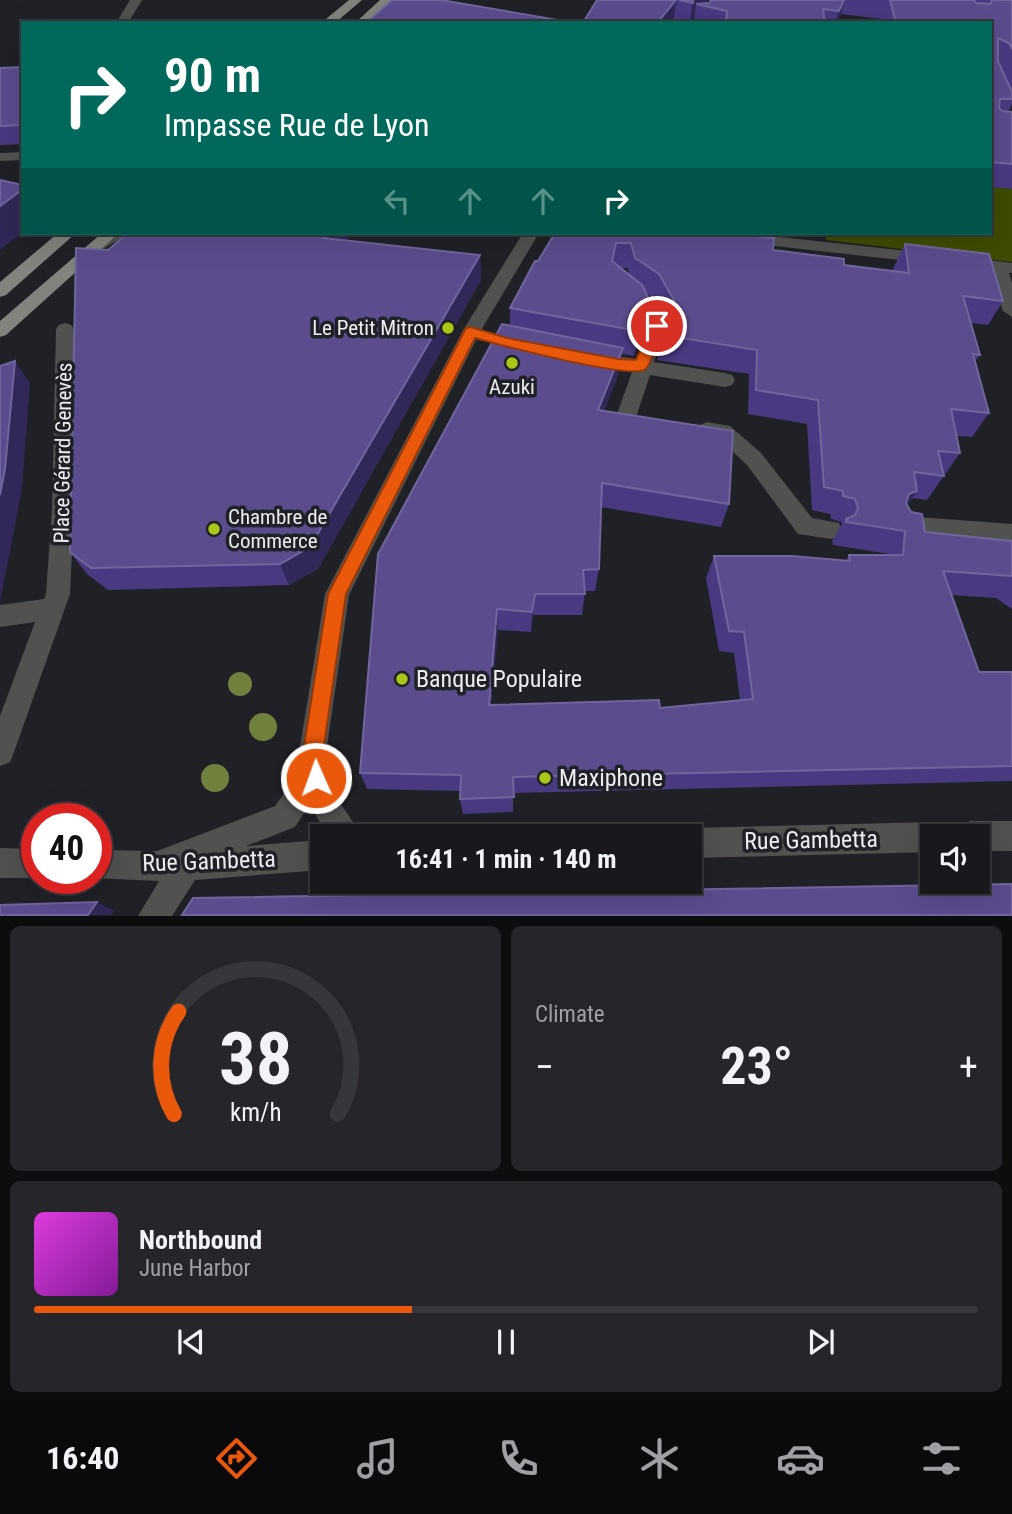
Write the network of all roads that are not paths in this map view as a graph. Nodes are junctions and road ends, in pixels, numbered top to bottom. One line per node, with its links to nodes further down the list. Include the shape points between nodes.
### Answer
1 (136, 0): 4 (street)
2 (356, 0): 5 (main road)
3 (387, 0): 6 (main road)
4 (123, 21)
5 (330, 21)
6 (362, 21)
7 (21, 156): 8 (street)
8 (0, 157)
9 (66, 235): 17 (main road)
10 (109, 235): 14 (main road)
11 (117, 235): 14 (street)
12 (530, 235): 32 (street, via 483,335 337,594)
13 (722, 235): 15 (street)
14 (95, 247): 20 (main road)
15 (1005, 267): 18 (street)
16 (620, 274): 22 (street, via 620,286 647,305 657,326)
17 (0, 290)
18 (1012, 311)
19 (65, 329): 29 (street, Place Gérard Genevès, via 63,509 58,594)
20 (0, 331)
21 (569, 355): 22 (street)
22 (641, 366): 23 (street); 24 (street, via 624,424)
23 (724, 380)
24 (661, 426)
25 (685, 428): 27 (street, via 723,431 754,459 806,527)
26 (904, 525): 28 (street)
27 (831, 530)
28 (1012, 533)
29 (52, 609): 30 (street); 31 (street, Place Gérard Genevès)
30 (0, 616)
31 (0, 752)
32 (312, 759): 33 (street, via 319,796); 42 (street, via 299,796 285,817)
33 (333, 824)
34 (990, 836): 35 (street)
35 (1012, 836)
36 (920, 837): 37 (street, Rue Gambetta)
37 (702, 843)
38 (310, 856): 42 (street, Rue Gambetta)
39 (0, 863): 40 (street)
40 (21, 864)
41 (112, 865): 42 (street, Rue Gambetta)
42 (174, 865): 43 (street)
43 (153, 915)

